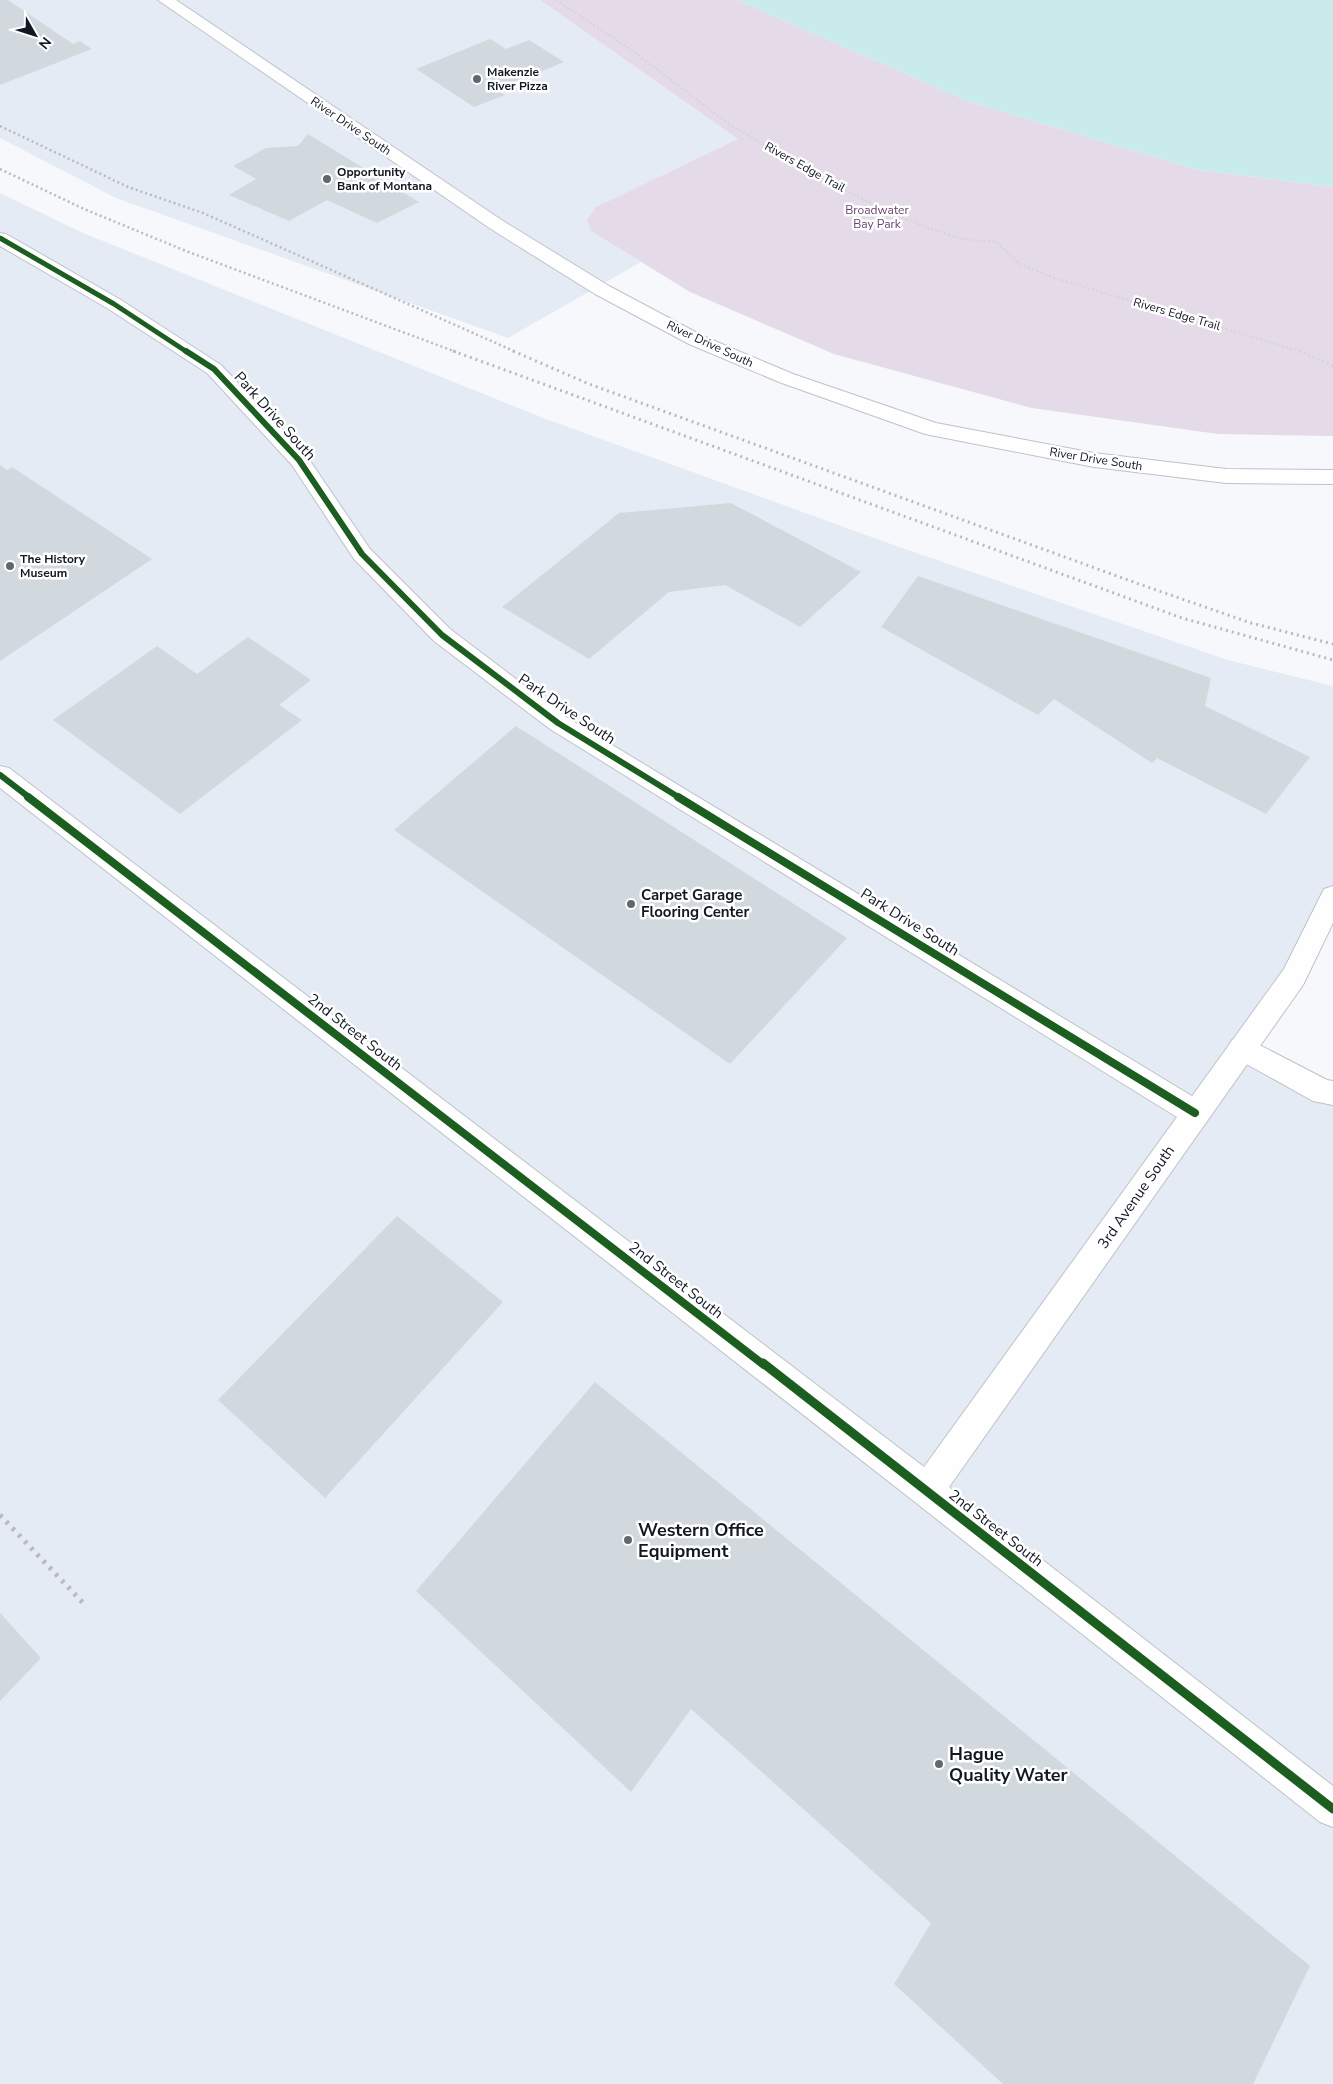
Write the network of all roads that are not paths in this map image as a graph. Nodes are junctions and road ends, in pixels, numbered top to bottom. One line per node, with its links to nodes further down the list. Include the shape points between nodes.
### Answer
1 (166, 0): 3 (street, River Drive South, via 497,225 602,290 696,340 786,378 932,430 1094,460 1226,476)
2 (0, 238): 8 (street, Park Drive South, via 114,304 214,369 299,460 362,554 442,635 558,723)
3 (1333, 477)
4 (0, 775): 9 (street, 2nd Street South)
5 (1333, 896): 6 (street, 3rd Avenue South, via 1294,977)
6 (1242, 1048): 7 (street, via 1323,1092); 8 (street, 3rd Avenue South)
7 (1333, 1093)
8 (1195, 1113): 9 (street, 3rd Avenue South)
9 (927, 1490): 10 (street, 2nd Street South)
10 (1333, 1809)

